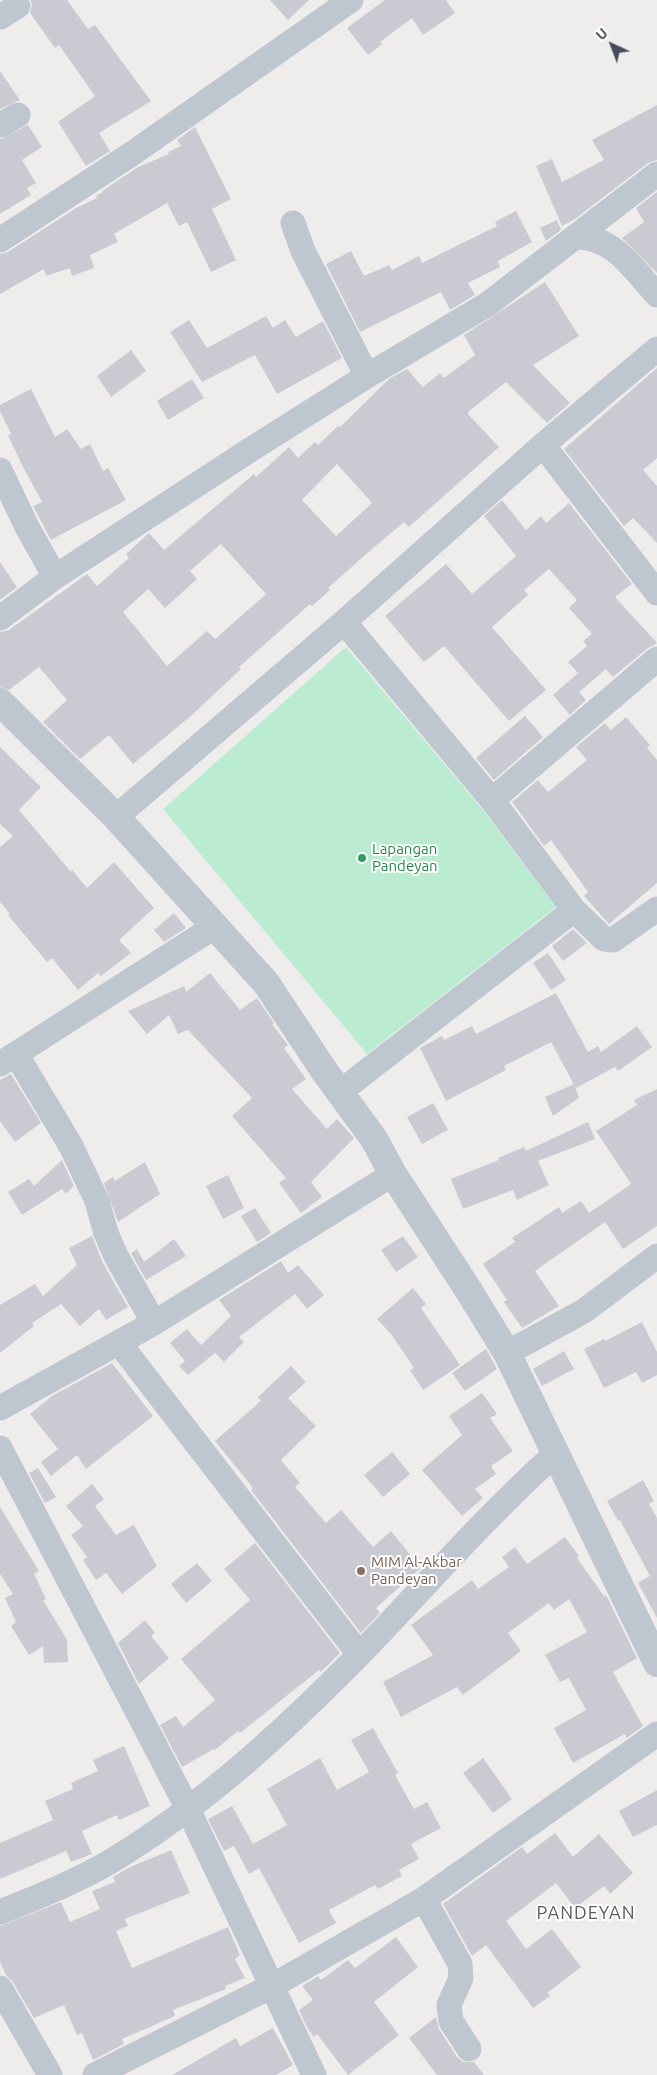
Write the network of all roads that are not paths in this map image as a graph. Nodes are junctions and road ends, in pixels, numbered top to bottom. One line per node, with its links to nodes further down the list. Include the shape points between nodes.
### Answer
1 (350, 0): 5 (street, via 133,153)
2 (657, 174): 4 (street)
3 (293, 223): 8 (street, via 303,251)
4 (576, 237): 6 (street, via 588,236 610,245); 8 (street, via 488,304)
5 (0, 240)
6 (657, 295)
7 (657, 349): 9 (street)
8 (367, 376): 11 (street)
9 (544, 445): 12 (street); 14 (street)
10 (0, 470): 11 (street)
11 (55, 577): 13 (street)
12 (657, 593)
13 (0, 618)
14 (344, 622): 17 (street); 18 (street)
15 (657, 659): 17 (street)
16 (0, 702): 18 (street)
17 (492, 800): 20 (street)
18 (116, 817): 21 (street)
19 (657, 909): 20 (street, via 613,940 604,939)
20 (574, 910): 23 (street)
21 (214, 927): 22 (street); 23 (street, via 266,983)
22 (8, 1059): 26 (street, via 71,1146 97,1201 116,1256)
23 (340, 1092): 24 (street, via 374,1139)
24 (393, 1174): 26 (street); 28 (street)
25 (657, 1256): 28 (street, via 584,1311)
26 (154, 1323): 27 (street)
27 (119, 1343): 29 (street); 32 (street)
28 (507, 1353): 31 (street)
29 (0, 1408)
30 (0, 1448): 35 (street)
31 (554, 1454): 32 (street); 33 (street)
32 (359, 1654): 35 (street, via 282,1730)
33 (657, 1664)
34 (657, 1734): 36 (street)
35 (188, 1808): 37 (street, via 98,1868); 38 (street)
36 (424, 1899): 38 (street); 40 (street, via 460,1964 461,1978 449,2005 451,2021)
37 (0, 1912)
38 (272, 1986): 42 (street); 43 (street)
39 (0, 1988): 41 (street)
40 (469, 2049)
41 (50, 2075)
42 (94, 2075)
43 (314, 2075)

